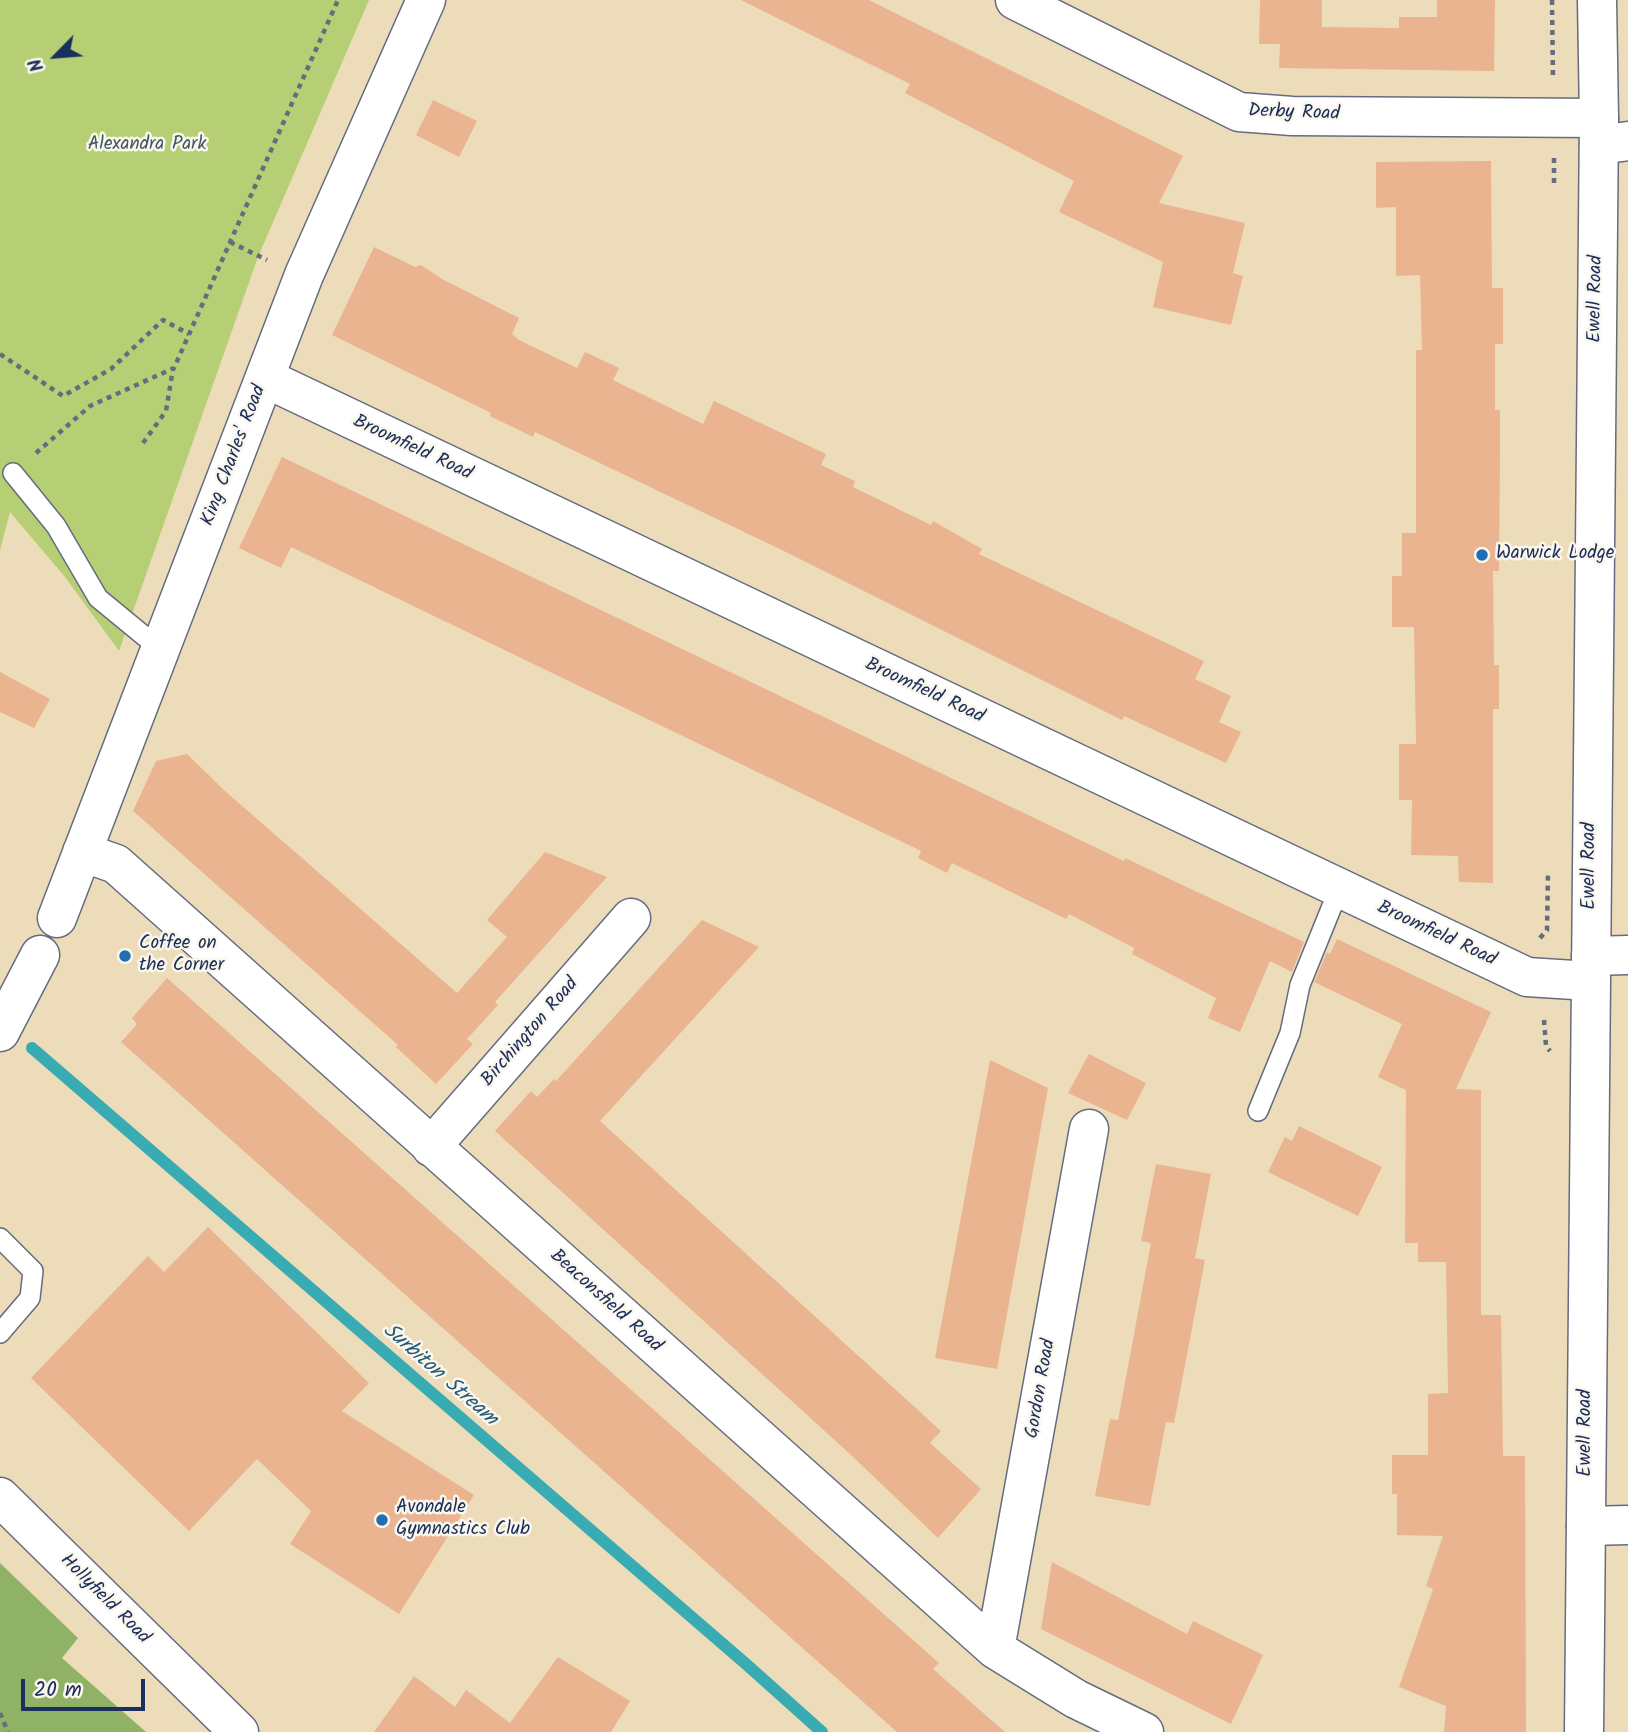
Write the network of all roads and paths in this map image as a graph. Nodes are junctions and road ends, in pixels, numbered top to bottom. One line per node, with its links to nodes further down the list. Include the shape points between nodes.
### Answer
1 (338, 0): 8 (path)
2 (426, 0): 11 (street, King Charles' Road, via 304,275)
3 (1015, 0): 7 (street, Derby Road, via 1239,112)
4 (1552, 0): 6 (path)
5 (1597, 0): 7 (street, Ewell Road)
6 (1553, 89)
7 (1609, 134): 21 (street, Ewell Road)
8 (189, 334): 9 (path, via 163,320 111,369 63,396); 10 (path)
9 (0, 354)
10 (174, 368): 12 (path, via 166,411); 13 (path, via 90,406)
11 (265, 378): 14 (street, King Charles' Road); 16 (street, Broomfield Road)
12 (143, 443)
13 (13, 473): 14 (lane, via 56,526 98,598)
14 (160, 649): 15 (street, King Charles' Road)
15 (82, 852): 17 (street, King Charles' Road); 25 (street, Beaconsfield Road, via 116,864)
16 (1339, 889): 21 (street, Broomfield Road, via 1527,978); 23 (lane, via 1300,985 1290,1033)
17 (57, 918)
18 (631, 918): 25 (street, Birchington Road)
19 (40, 955): 22 (street)
20 (1628, 955): 21 (street, Broomfield Road)
21 (1590, 968): 29 (street, Ewell Road)
22 (0, 1032)
23 (1258, 1111)
24 (1089, 1129): 31 (street, Gordon Road)
25 (431, 1147): 31 (street, Beaconsfield Road)
26 (0, 1238): 27 (lane, via 33,1271 30,1298)
27 (0, 1333)
28 (0, 1497): 34 (street, Hollyfield Road)
29 (1586, 1525): 30 (street); 36 (street, Ewell Road)
30 (1628, 1525)
31 (995, 1649): 35 (street, Beaconsfield Road, via 1076,1699)
32 (0, 1713): 33 (path)
33 (8, 1732)
34 (239, 1732)
35 (1144, 1732)
36 (1584, 1732)

